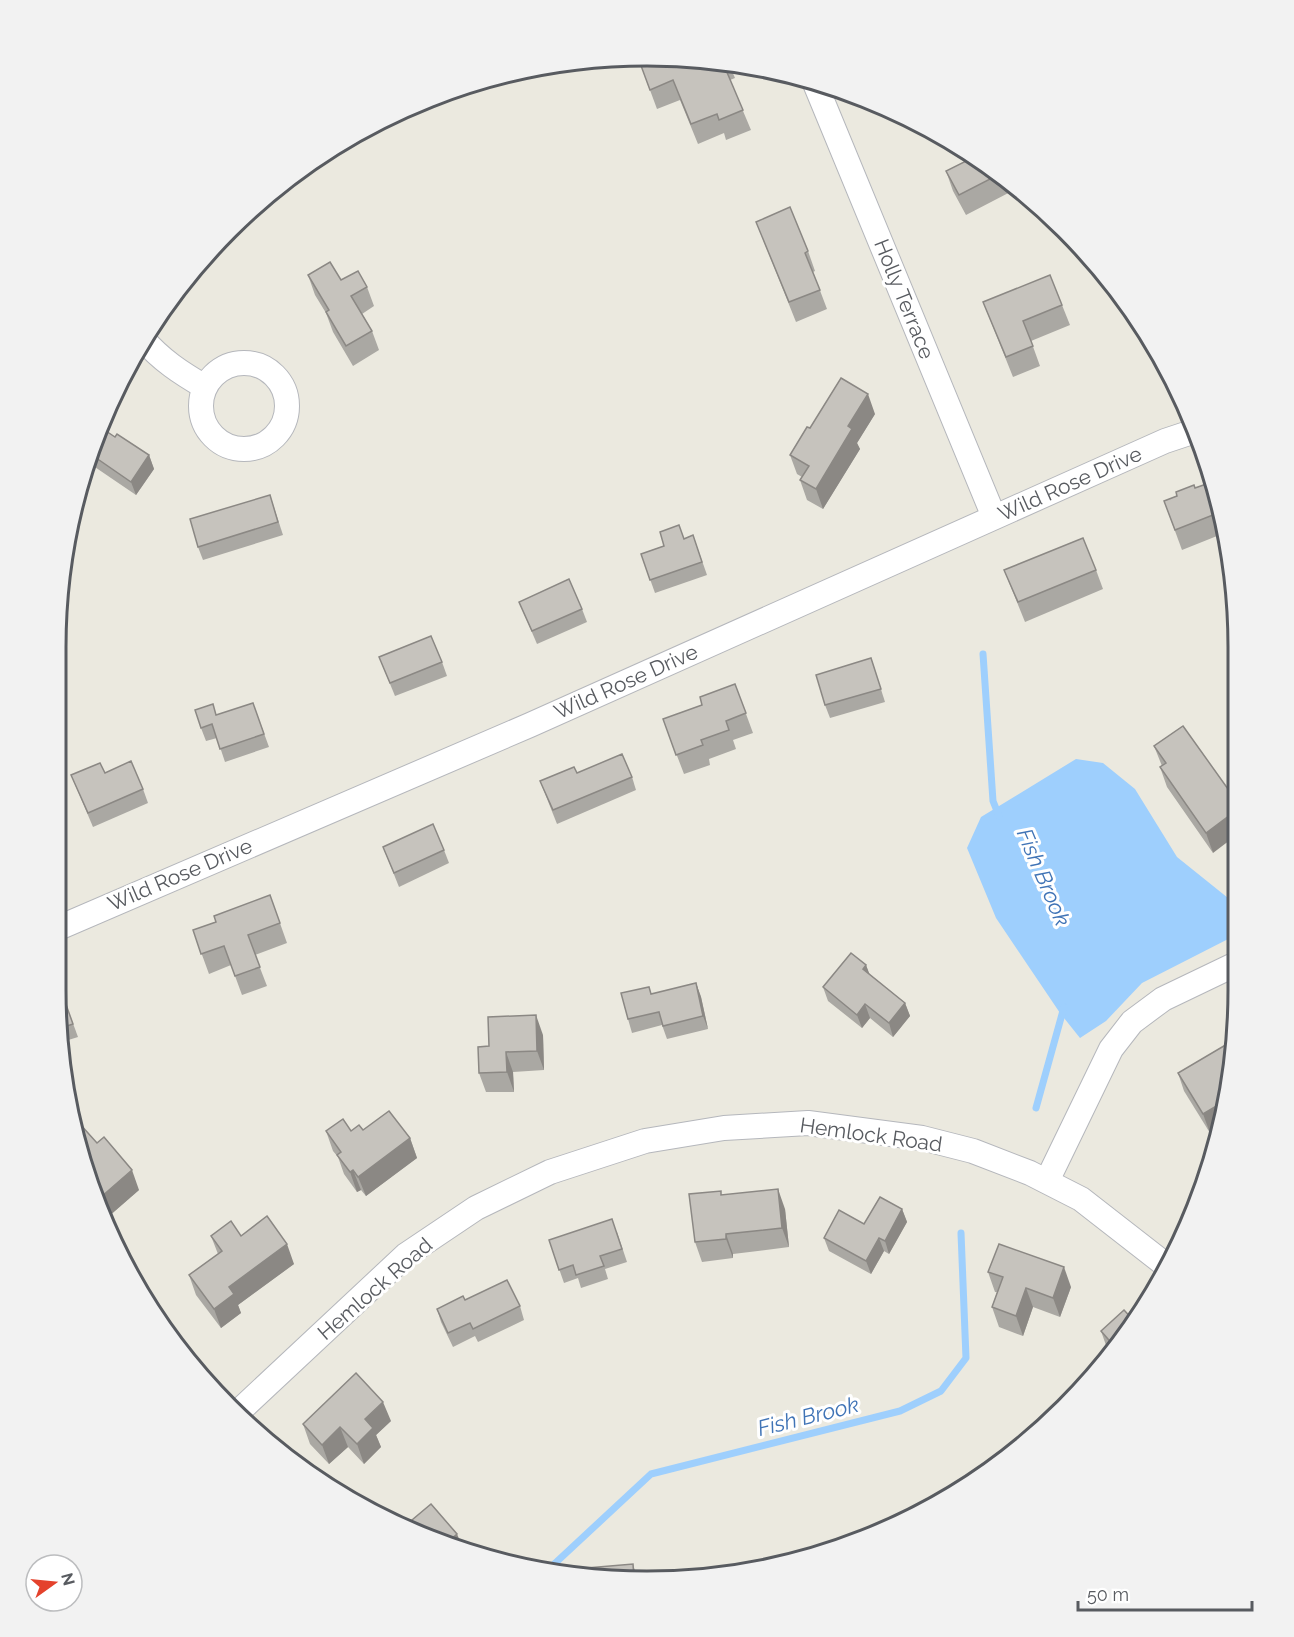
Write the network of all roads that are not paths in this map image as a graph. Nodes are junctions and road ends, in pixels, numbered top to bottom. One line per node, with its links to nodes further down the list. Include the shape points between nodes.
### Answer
1 (818, 92): 5 (street, Holly Terrace)
2 (150, 347): 3 (street, via 171,367)
3 (205, 387)
4 (1187, 434): 5 (street, Wild Rose Drive)
5 (994, 517): 6 (street, Wild Rose Drive)
6 (66, 925)
7 (1228, 968): 8 (street, via 1162,999 1132,1022 1111,1049)
8 (1047, 1181): 9 (street, Hemlock Road, via 1081,1199); 10 (street, Hemlock Road, via 973,1151 922,1138 808,1124 724,1128 645,1141 550,1172 476,1208 406,1256)
9 (1160, 1261)
10 (243, 1407)

